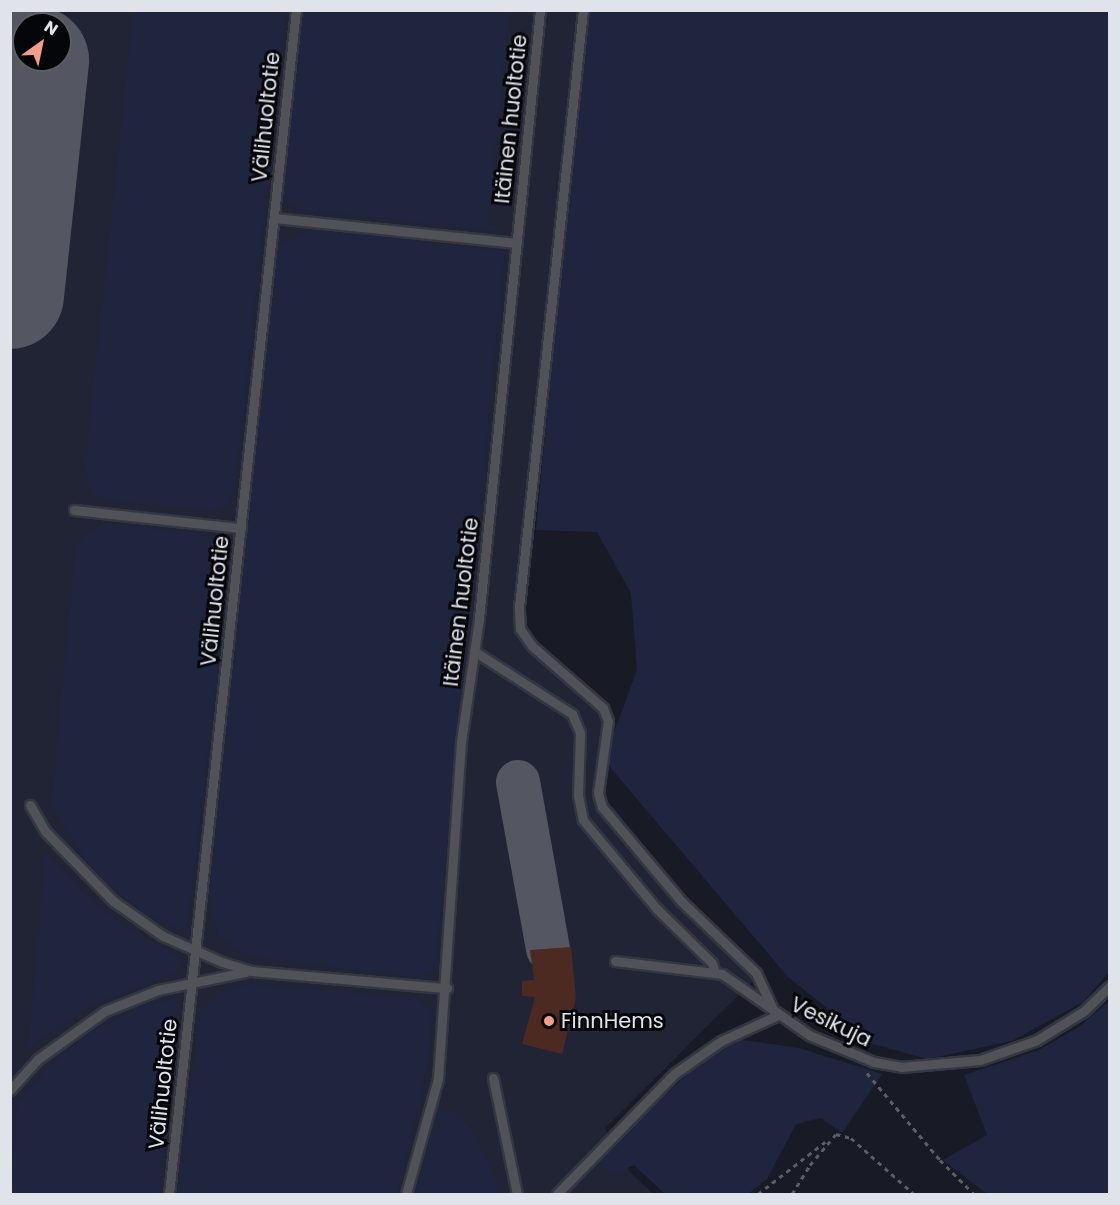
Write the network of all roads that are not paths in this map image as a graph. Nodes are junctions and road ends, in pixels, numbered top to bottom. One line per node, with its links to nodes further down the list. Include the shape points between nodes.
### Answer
1 (296, 10): 4 (lane, Välihuoltotie)
2 (540, 10): 5 (lane, Itäinen huoltotie)
3 (583, 10): 17 (lane, via 519,607 520,629 532,646 603,708 608,721 598,793 602,807 681,901 756,973)
4 (274, 218): 5 (lane); 7 (lane, Välihuoltotie)
5 (517, 243): 8 (lane, Itäinen huoltotie)
6 (74, 510): 7 (lane)
7 (241, 528): 10 (lane, Välihuoltotie)
8 (474, 651): 13 (lane, via 572,714 580,733 578,795 583,820 657,909 712,963); 16 (lane, Itäinen huoltotie, via 461,742)
9 (30, 805): 10 (lane, via 45,831 113,901 164,936)
10 (196, 951): 12 (lane); 14 (lane, Välihuoltotie)
11 (615, 961): 13 (lane)
12 (251, 971): 14 (lane); 16 (lane)
13 (715, 973): 17 (lane, Vesikuja, via 741,986)
14 (193, 981): 19 (lane, via 130,999 105,1011 38,1059); 20 (lane, Välihuoltotie)
15 (1110, 986): 17 (lane, Vesikuja, via 1084,1011 1037,1040 980,1060 932,1067 874,1062 838,1049)
16 (447, 988): 21 (lane, Itäinen huoltotie, via 438,1079)
17 (776, 1016): 23 (lane, via 721,1041 674,1074)
18 (492, 1078): 22 (lane)
19 (10, 1090)
20 (169, 1194)
21 (406, 1194)
22 (517, 1194)
23 (557, 1194)

